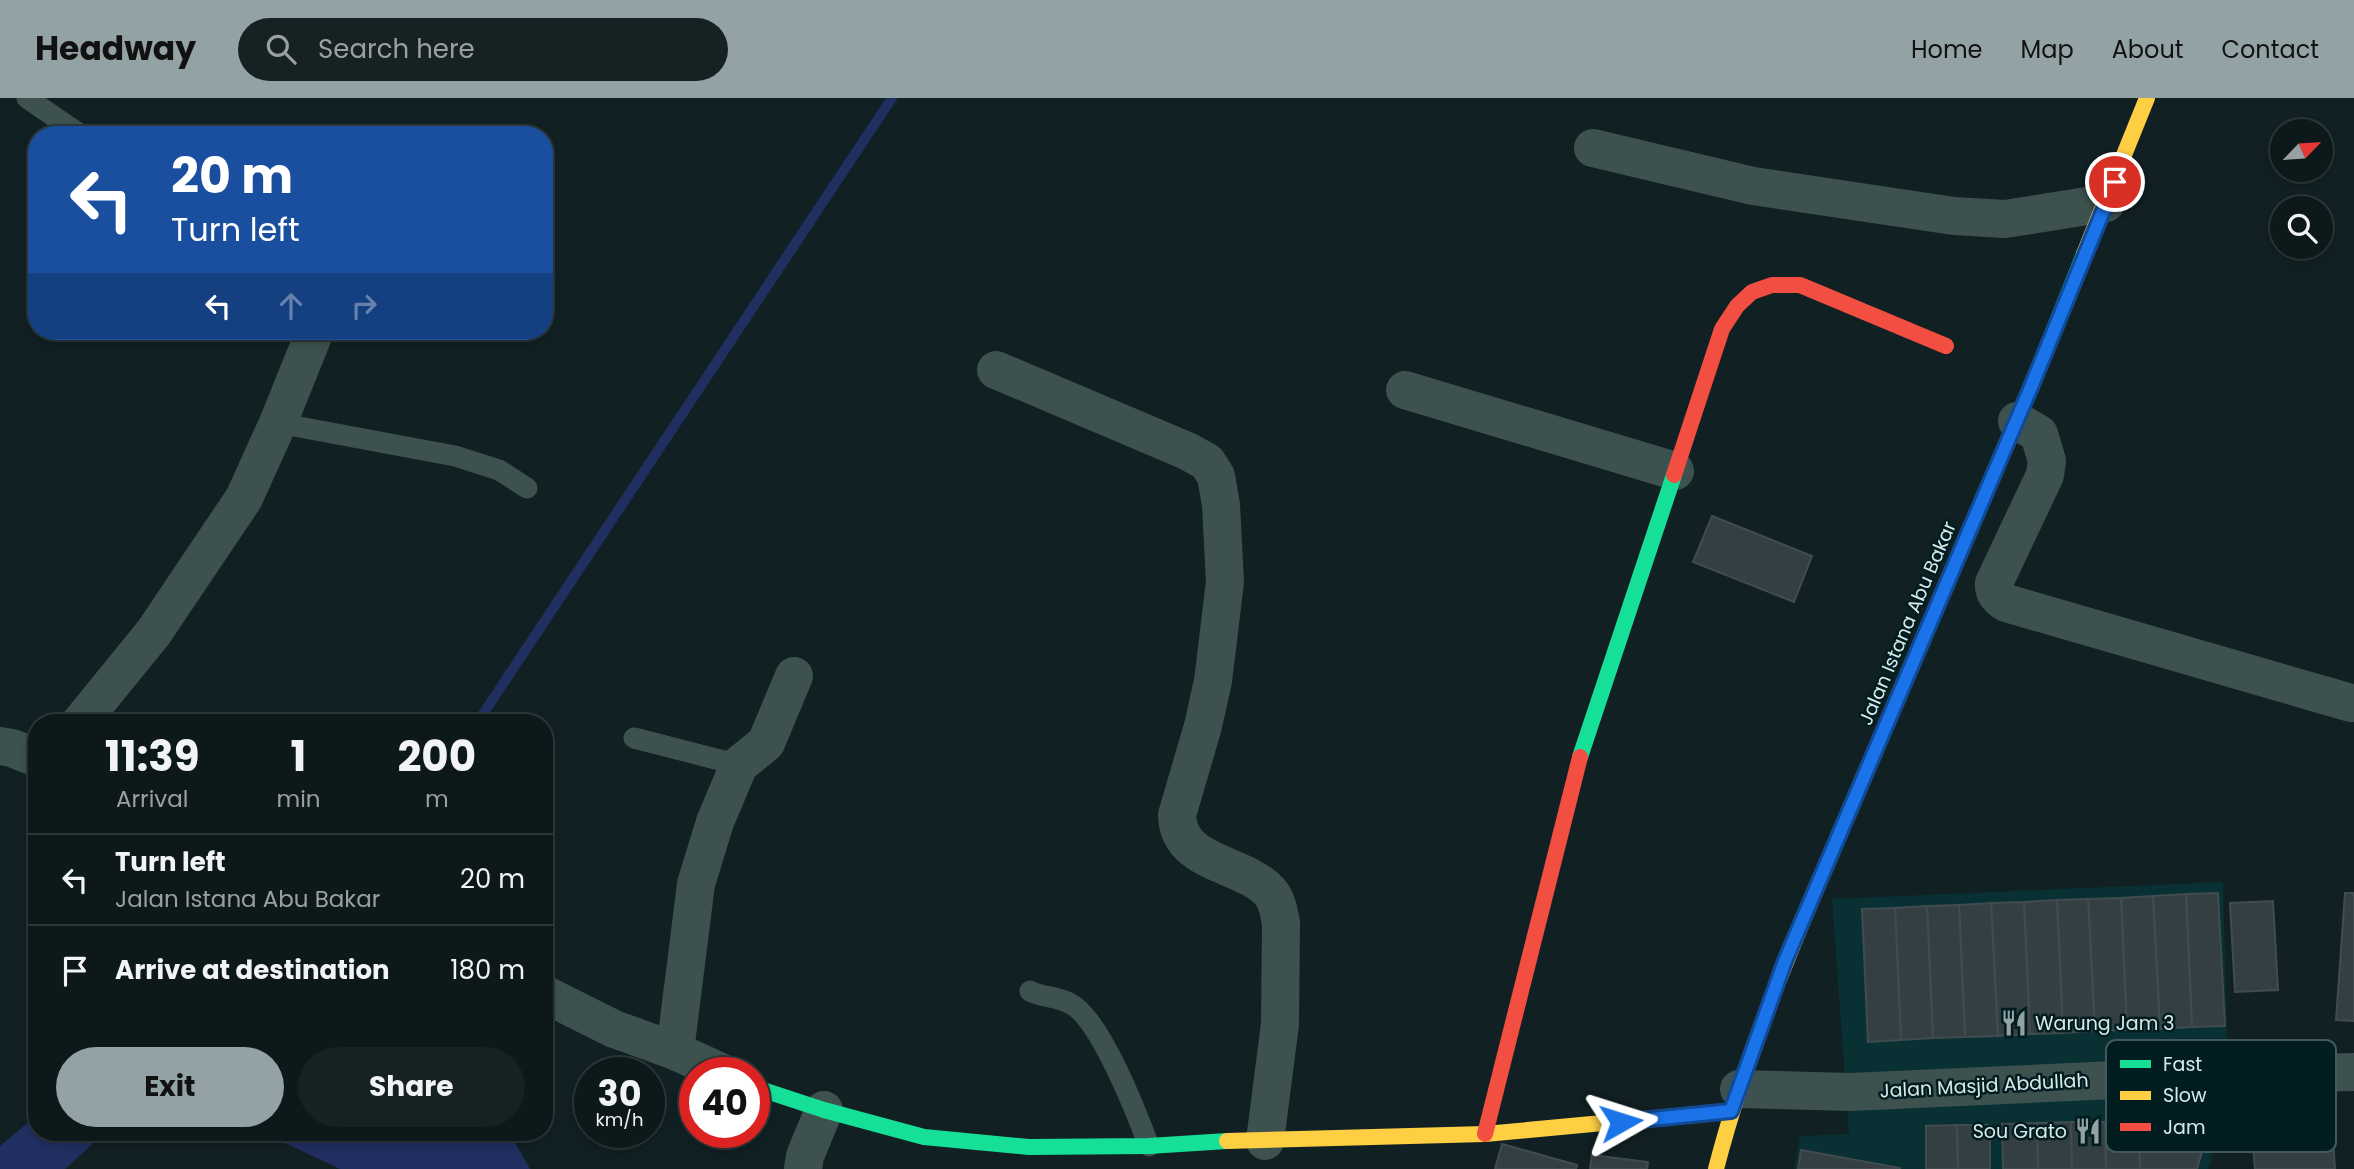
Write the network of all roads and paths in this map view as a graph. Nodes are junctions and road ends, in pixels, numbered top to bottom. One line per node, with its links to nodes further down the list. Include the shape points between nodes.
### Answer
1 (27, 98): 3 (lane)
2 (2147, 98): 5 (street, Jalan Istana Abu Bakar)
3 (67, 126)
4 (1593, 148): 5 (street, via 1753,186 1954,216 2005,219)
5 (2106, 203): 10 (street, Jalan Istana Abu Bakar)
6 (311, 340): 11 (street)
7 (1946, 346): 12 (street, via 1800,285 1775,283 1754,289 1734,306 1722,329)
8 (996, 370): 32 (street, via 1187,451 1207,462 1216,476 1225,582 1219,644 1177,827 1202,856 1254,879 1271,893 1279,909 1280,1024)
9 (1405, 390): 12 (street)
10 (2017, 421): 15 (street, via 2039,434 2047,461 2045,475 1994,583 1998,598); 29 (street, Jalan Istana Abu Bakar, via 1785,961)
11 (278, 424): 13 (lane, via 454,456 499,470); 16 (street, via 244,499 154,632)
12 (1675, 471): 31 (street, via 1585,737)
13 (527, 488)
14 (794, 676): 20 (street, via 766,743)
15 (2351, 703)
16 (87, 714)
17 (634, 738): 20 (lane)
18 (0, 746): 19 (street)
19 (28, 754)
20 (739, 765): 23 (street, via 696,884)
21 (1030, 991): 33 (lane, via 1073,1004 1089,1023 1126,1086)
22 (553, 998): 23 (street, via 614,1029)
23 (675, 1051): 24 (street)
24 (688, 1057)
25 (2354, 1072): 26 (street, Jalan Masjid Abdullah)
26 (2336, 1073)
27 (2106, 1080): 29 (street, Jalan Masjid Abdullah)
28 (770, 1092): 30 (street)
29 (1735, 1100): 31 (street, via 1593,1125); 35 (street, Jalan Istana Abu Bakar)
30 (824, 1110): 33 (street, via 924,1137 1029,1147); 34 (street)
31 (1485, 1134): 32 (street)
32 (1265, 1142): 33 (street)
33 (1149, 1146)
34 (803, 1169)
35 (1716, 1169)

